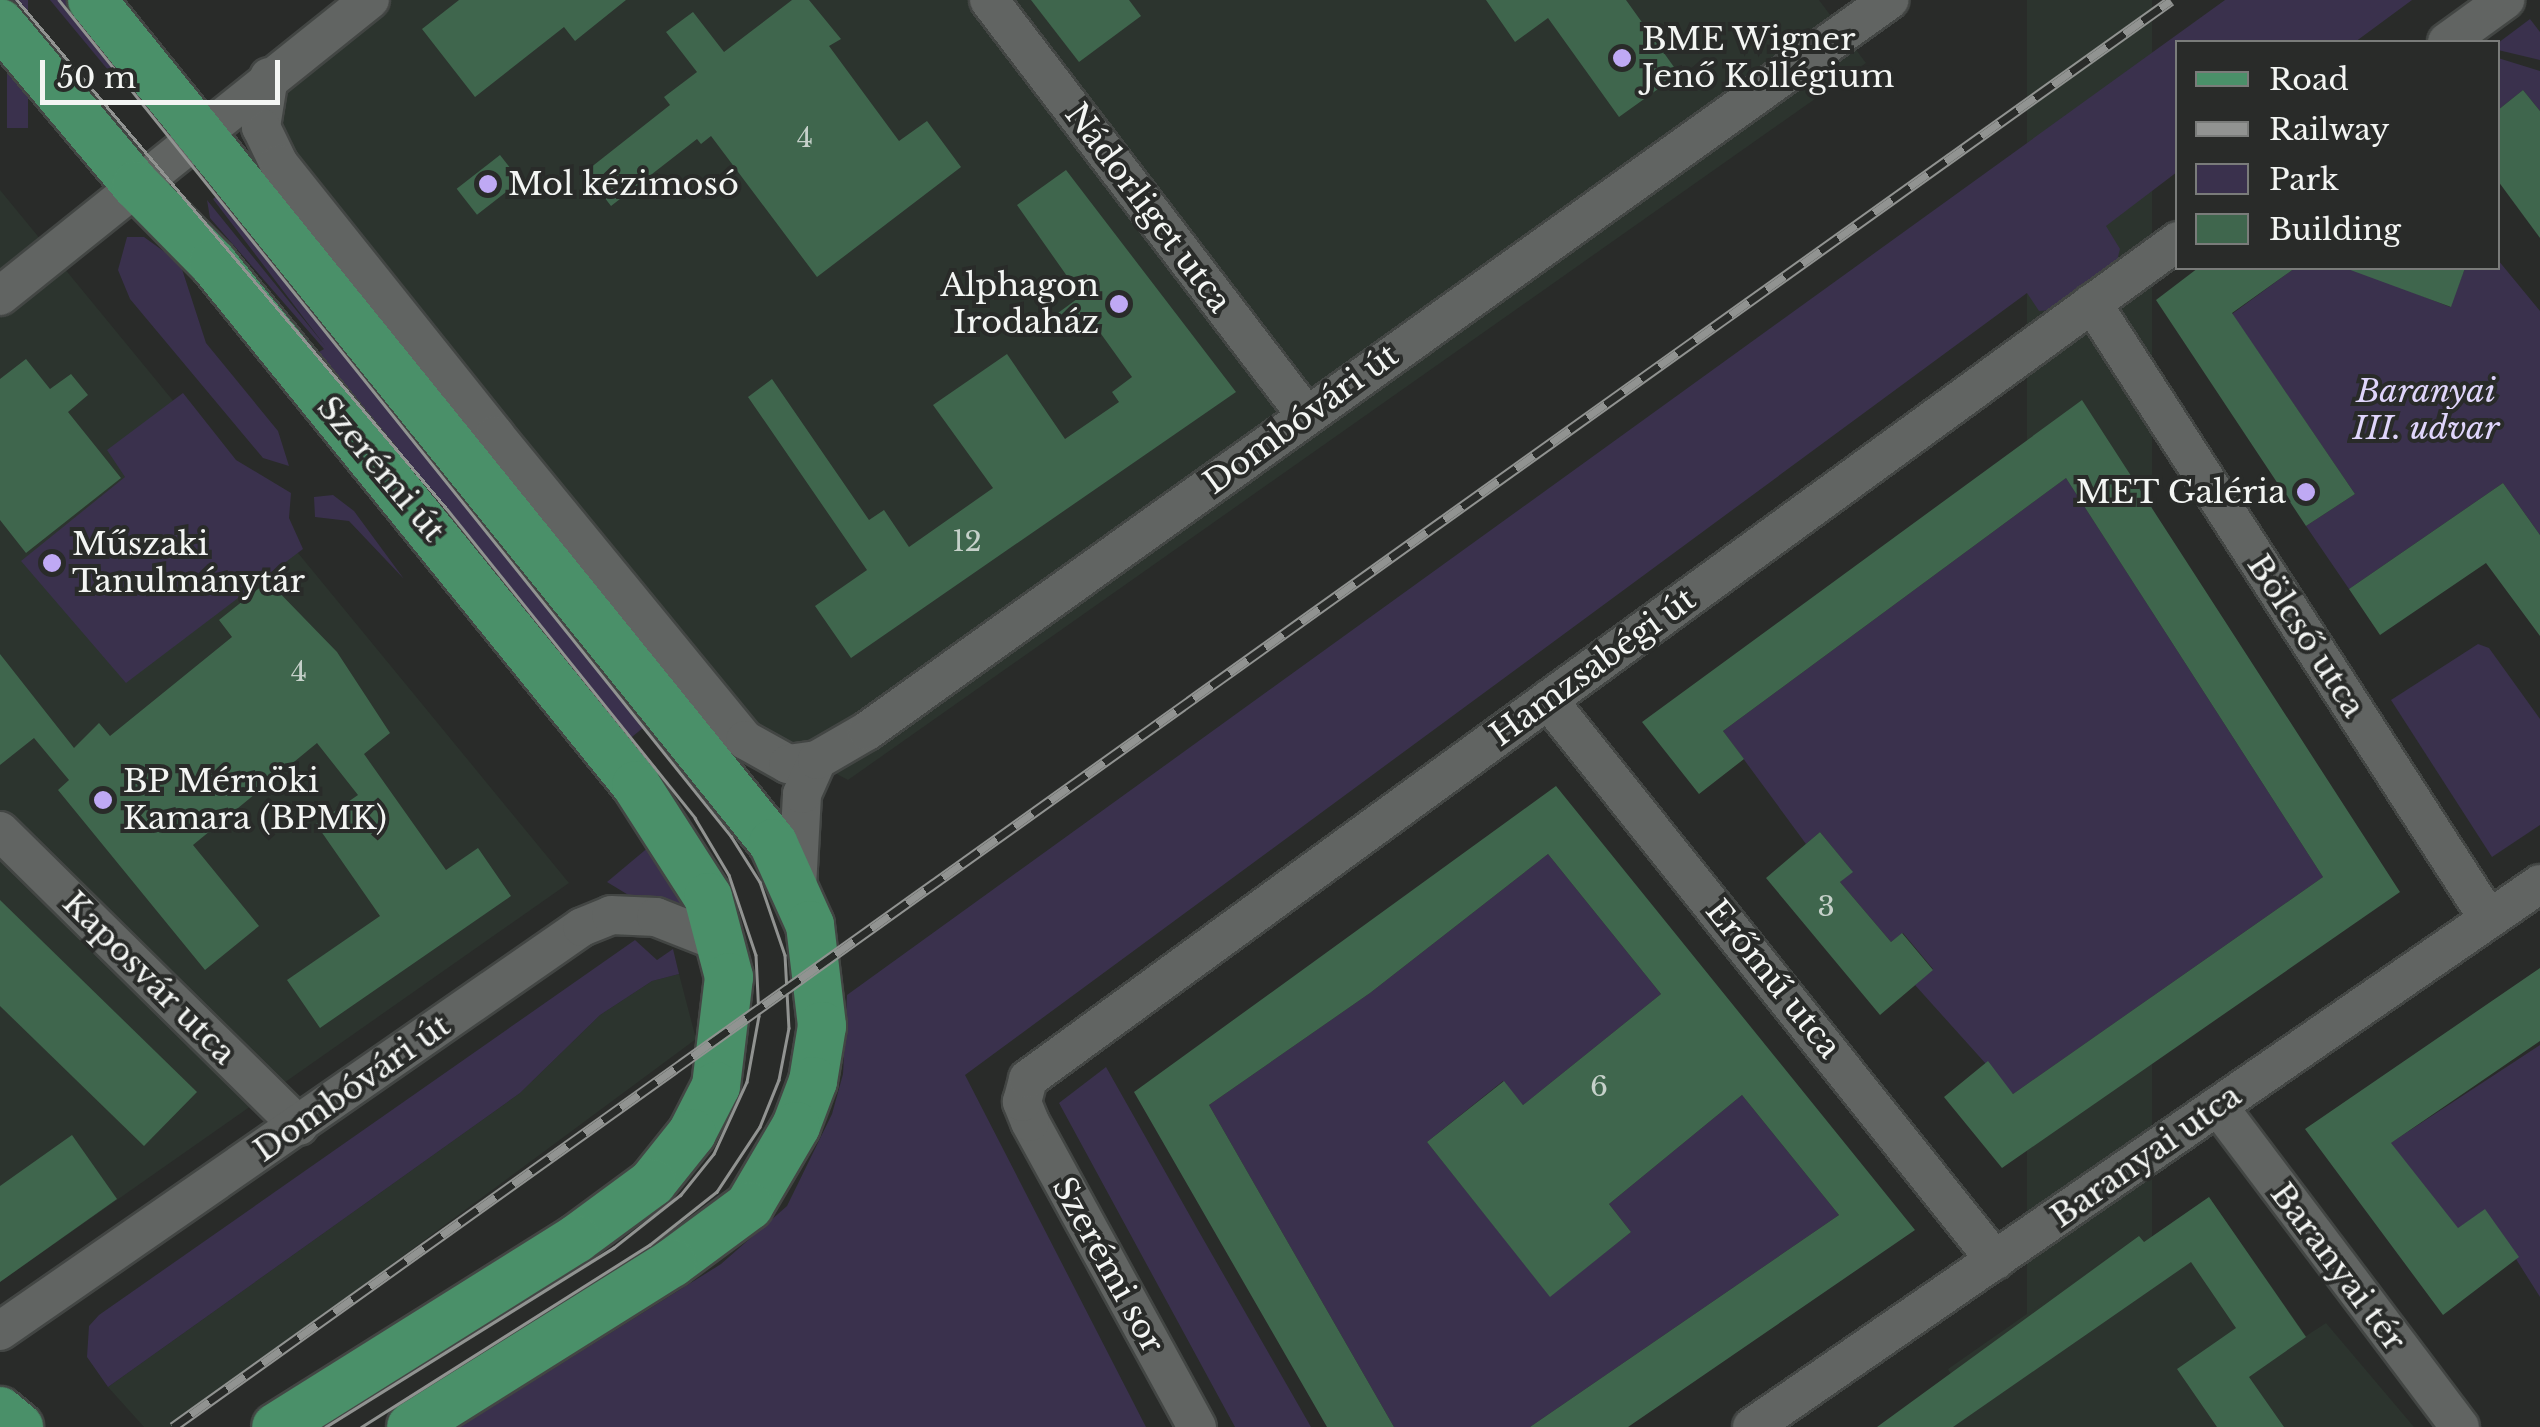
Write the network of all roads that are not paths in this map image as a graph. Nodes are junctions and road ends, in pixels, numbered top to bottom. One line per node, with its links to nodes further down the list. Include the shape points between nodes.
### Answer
1 (92, 0): 9 (main road, Szerémi út)
2 (370, 0): 8 (street)
3 (989, 0): 14 (street, Nádorliget utca)
4 (1890, 0): 14 (street, Dombóvári út)
5 (2505, 0): 7 (street)
6 (0, 23): 10 (main road, Szerémi út)
7 (2450, 40)
8 (269, 78): 9 (street); 15 (street, Szerémi út, via 260,104 268,146)
9 (200, 134): 10 (street); 15 (main road, Szerémi út)
10 (136, 185): 12 (street); 22 (main road, Szerémi út, via 214,263 636,784 708,898)
11 (2175, 243): 13 (street, Hamzsabégi út)
12 (0, 296)
13 (2092, 303): 16 (street, Hamzsabégi út); 21 (street, Bölcső utca)
14 (1306, 416): 17 (street, Dombóvári út, via 867,731)
15 (479, 448): 17 (street, Szerémi út, via 745,740 788,764); 20 (main road, Szerémi út)
16 (1548, 700): 23 (street, Hamzsabégi út, via 1084,1033 1028,1078); 26 (street, Erőmű utca)
17 (817, 760): 20 (street, via 802,794)
18 (0, 830): 25 (street, Kaposvár utca)
19 (2540, 884): 21 (street, Baranyai utca)
20 (798, 887): 32 (main road, via 820,975 816,1062 796,1126 748,1206 672,1263)
21 (2488, 918): 24 (street, Baranyai utca)
22 (722, 944): 25 (street, Dombóvári út, via 682,924 610,915 582,927); 31 (main road, Szerémi út, via 730,1005 716,1086 692,1133 652,1183 576,1239)
23 (1022, 1102): 33 (street, Szerémi sor)
24 (2218, 1106): 26 (street, Baranyai utca); 35 (street, Baranyai tér)
25 (298, 1126): 27 (street, Dombóvári út)
26 (1995, 1260): 29 (street, Baranyai utca)
27 (0, 1331)
28 (0, 1411): 30 (main road)
29 (1797, 1415): 34 (street, Baranyai utca)
30 (20, 1427)
31 (276, 1427)
32 (411, 1427)
33 (1197, 1427)
34 (1752, 1427)
35 (2460, 1427)

